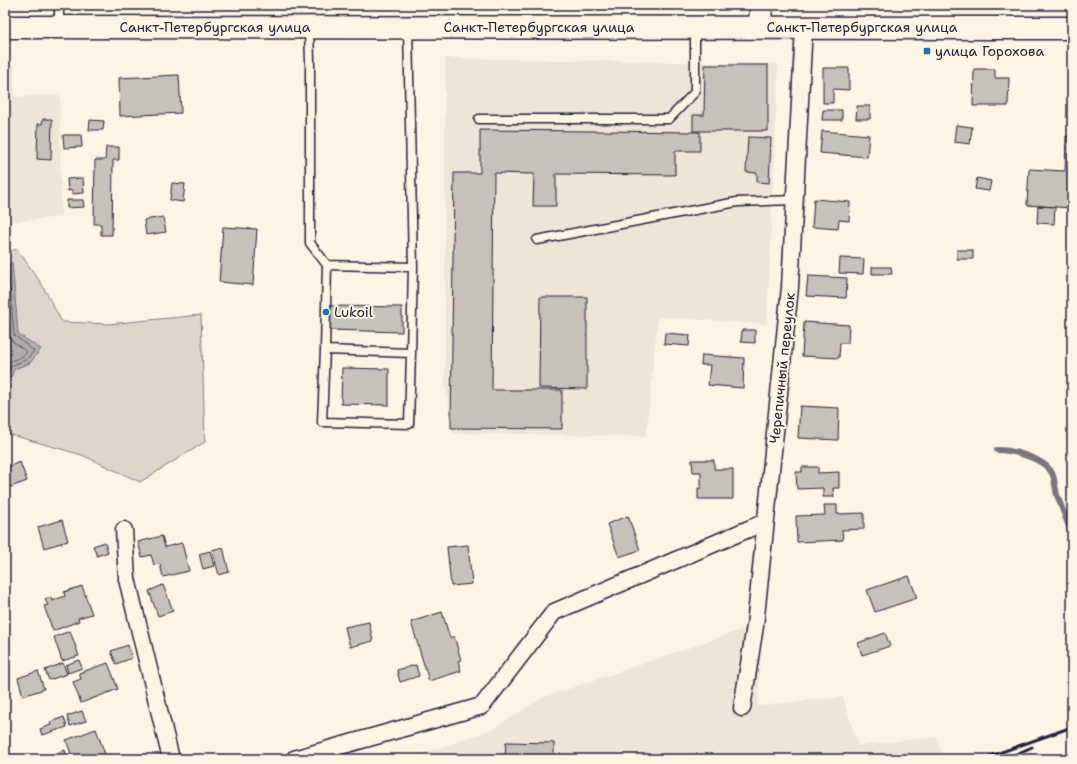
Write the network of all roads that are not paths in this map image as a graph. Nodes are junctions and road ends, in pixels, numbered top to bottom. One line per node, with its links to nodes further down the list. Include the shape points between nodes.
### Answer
1 (58, 5): 4 (lane)
2 (761, 5): 8 (main road)
3 (5, 27): 4 (main road, Санкт-Петербургская улица)
4 (59, 27): 5 (main road, Санкт-Петербургская улица)
5 (309, 27): 6 (main road, Санкт-Петербургская улица); 14 (lane, via 310,243)
6 (408, 27): 7 (main road, Санкт-Петербургская улица); 15 (lane)
7 (696, 27): 8 (main road, Санкт-Петербургская улица); 11 (lane, via 695,92 669,119)
8 (760, 27): 9 (main road, Санкт-Петербургская улица)
9 (804, 27): 10 (main road, Санкт-Петербургская улица); 12 (street, Черепичный переулок)
10 (1072, 28)
11 (479, 118)
12 (795, 200): 13 (lane, via 737,202); 18 (street, Черепичный переулок, via 790,287)
13 (537, 240)
14 (327, 265): 15 (lane); 16 (lane)
15 (413, 267): 17 (lane)
16 (325, 350): 17 (lane); 17 (lane, via 322,422 409,424)
17 (411, 354)
18 (766, 522): 20 (street, Черепичный переулок, via 755,626); 22 (street, via 554,612 482,706)
19 (124, 530): 21 (street, via 127,579)
20 (742, 708)
21 (171, 759)
22 (294, 759)

